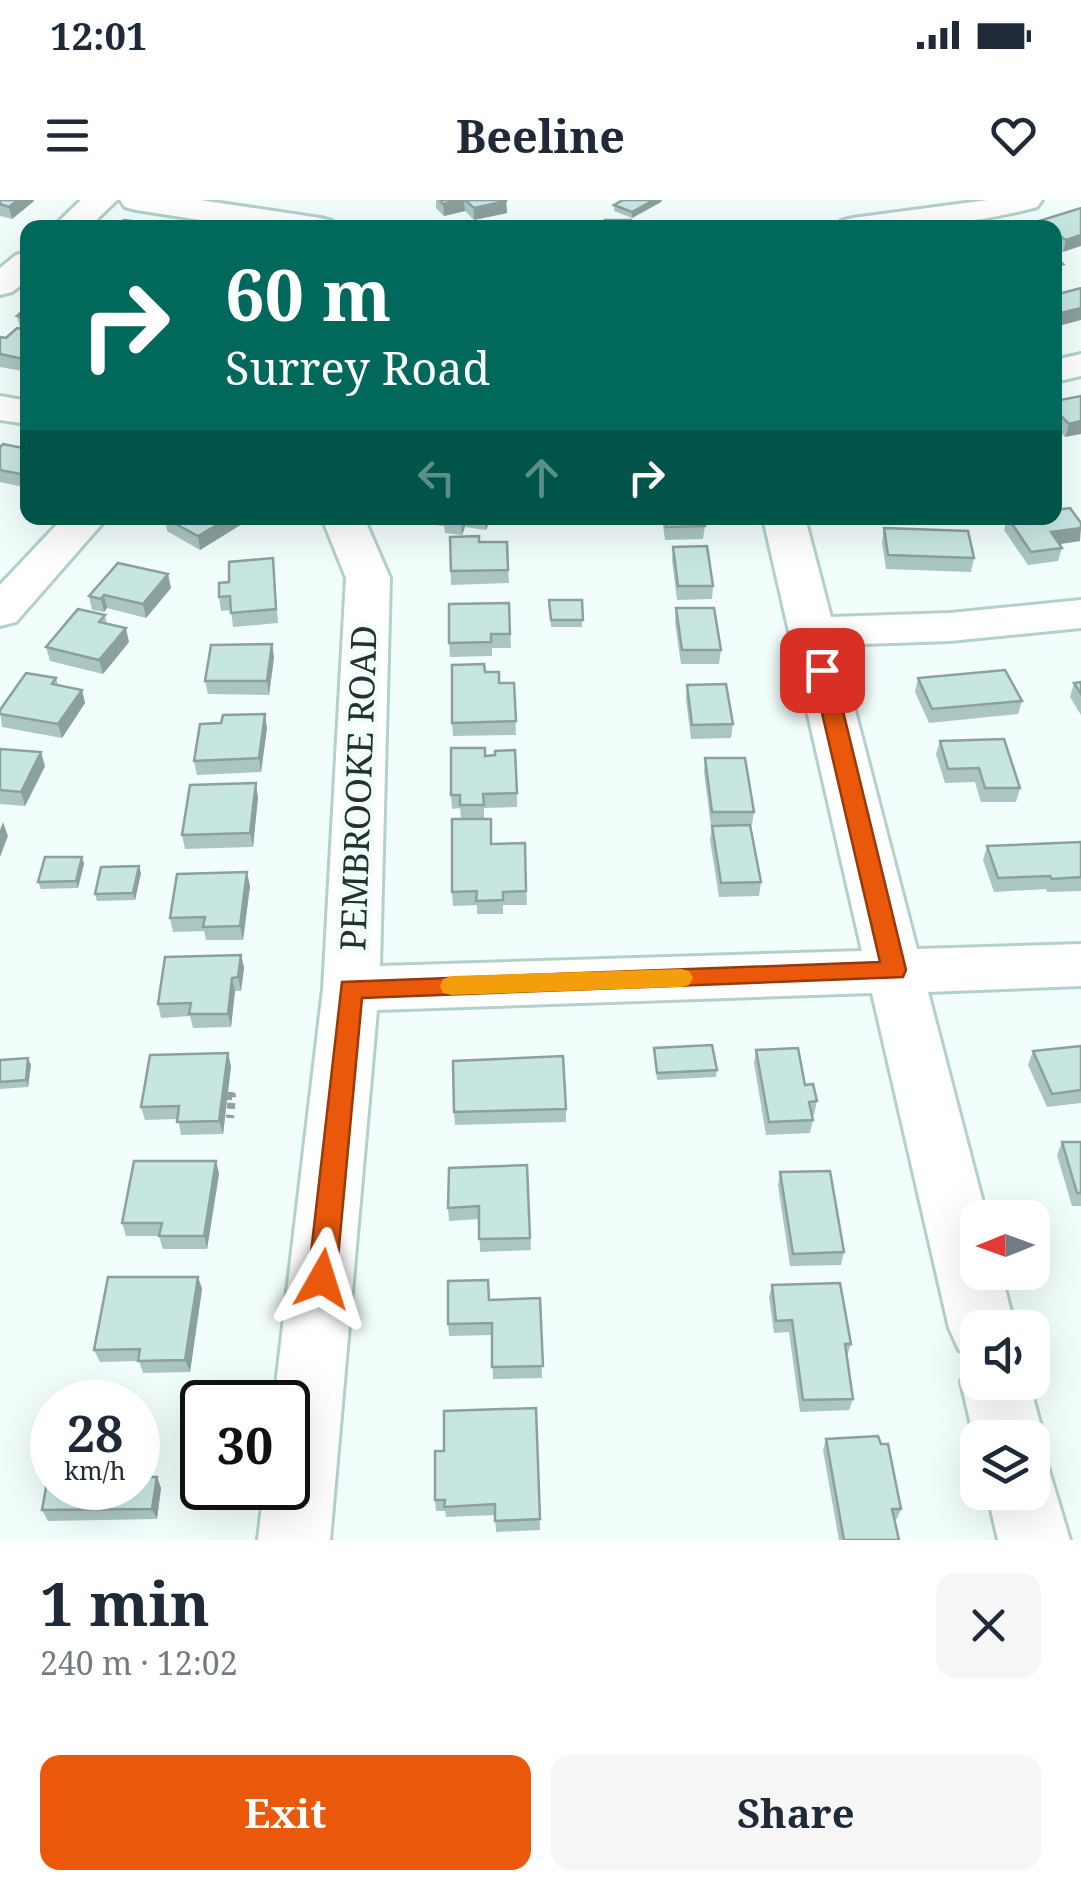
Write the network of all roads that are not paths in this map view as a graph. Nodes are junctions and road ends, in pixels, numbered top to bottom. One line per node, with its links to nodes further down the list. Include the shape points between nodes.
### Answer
1 (101, 200): 4 (street)
2 (136, 200): 5 (street)
3 (1026, 200): 6 (street)
4 (77, 220)
5 (267, 220)
6 (915, 220)
7 (20, 269): 8 (street)
8 (0, 285)
9 (80, 525): 12 (street)
10 (346, 525): 17 (street, PEMBROOKE ROAD, via 368,578)
11 (786, 525): 14 (street)
12 (0, 612)
13 (1081, 614): 14 (street)
14 (814, 632): 16 (street)
15 (1081, 965): 16 (street)
16 (894, 970): 17 (street); 18 (street)
17 (351, 989): 20 (street, PEMBROOKE ROAD)
18 (978, 1310)
19 (1026, 1510): 21 (street)
20 (294, 1540)
21 (1034, 1540)

